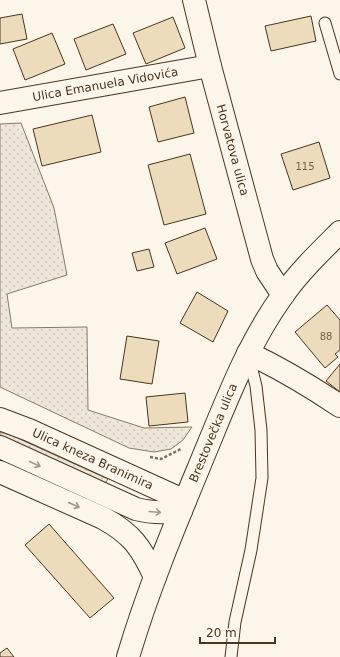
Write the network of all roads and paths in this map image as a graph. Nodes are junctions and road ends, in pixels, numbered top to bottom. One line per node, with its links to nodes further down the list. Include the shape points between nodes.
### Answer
1 (194, 0): 3 (street, Horvatova ulica)
2 (325, 23): 4 (lane)
3 (210, 66): 5 (street, Ulica Emanuela Vidovića); 7 (street, Horvatova ulica, via 262,259 267,272)
4 (340, 74)
5 (0, 103)
6 (340, 232): 7 (street, Brestovečka ulica, via 303,269)
7 (283, 295): 8 (street, Brestovečka ulica)
8 (248, 353): 9 (street, via 272,364); 15 (street, Brestovečka ulica); 18 (lane, via 256,386 261,430 262,478 251,550 234,622)
9 (340, 406)
10 (0, 419): 15 (street, Ulica kneza Branimira, via 29,430)
11 (0, 447): 15 (street, one-way to 15, via 136,509 168,513)
12 (184, 448): 13 (path, via 161,459)
13 (146, 457)
14 (0, 472): 16 (street, one-way to 16, via 115,525 139,547)
15 (183, 506): 16 (street, Brestovečka ulica)
16 (155, 577): 17 (street, Brestovečka ulica)
17 (128, 657)
18 (231, 657)

